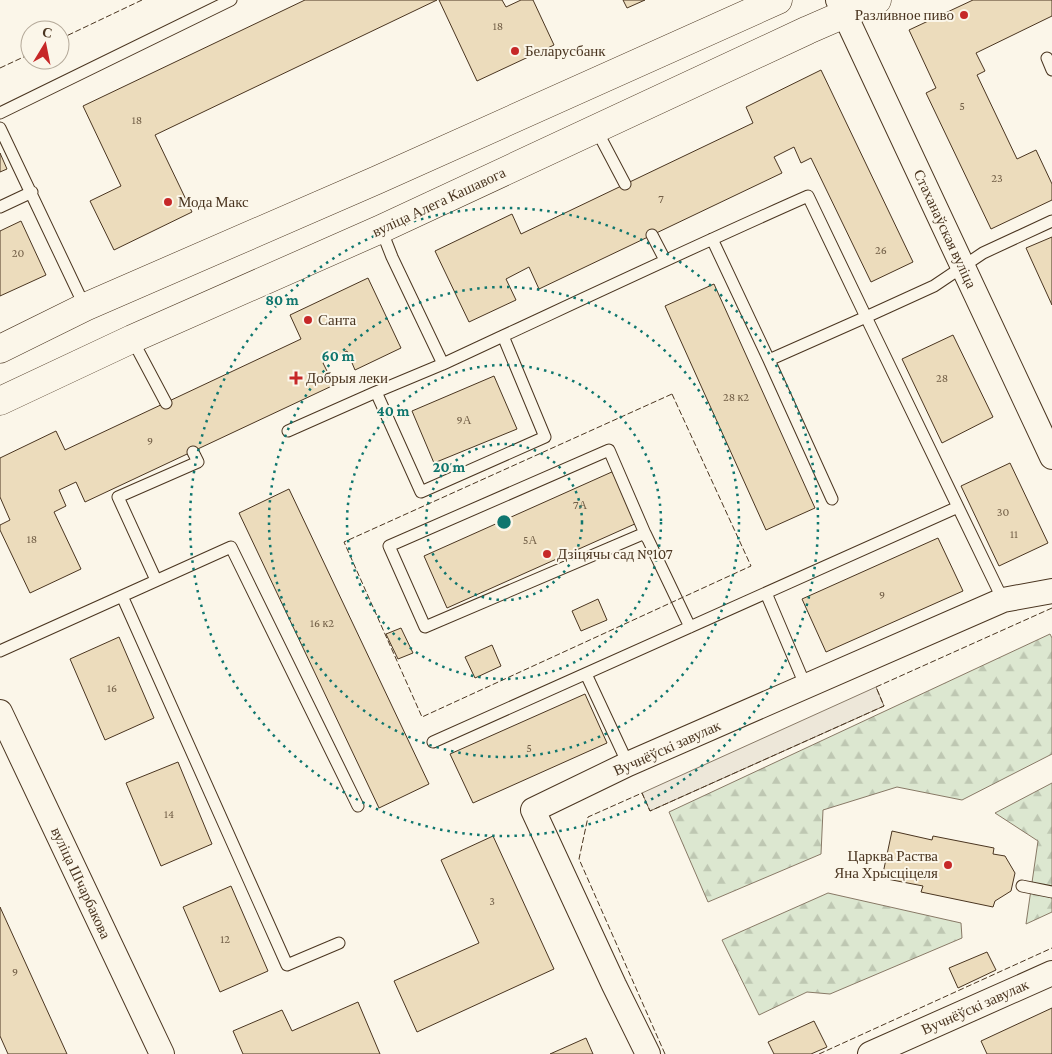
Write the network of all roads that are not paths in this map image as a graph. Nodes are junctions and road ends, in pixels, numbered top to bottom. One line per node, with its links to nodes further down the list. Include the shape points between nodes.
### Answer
1 (231, 0): 7 (lane)
2 (778, 0): 19 (main road)
3 (877, 0): 4 (main road, вуліца Алега Кашавога)
4 (842, 7): 9 (main road, вуліца Алега Кашавога, via 808,30); 18 (street, Стаханаўская вуліца)
5 (1047, 58): 6 (lane)
6 (1052, 70)
7 (0, 112)
8 (0, 128): 11 (lane)
9 (596, 129): 10 (lane); 14 (main road, вуліца Алега Кашавога)
10 (625, 184)
11 (32, 192): 12 (lane); 19 (lane)
12 (0, 207)
13 (1052, 221): 18 (lane)
14 (382, 229): 22 (main road, вуліца Алега Кашавога); 25 (lane)
15 (652, 235): 17 (lane)
16 (712, 239): 17 (lane); 20 (lane, via 808,196); 24 (lane)
17 (666, 260): 21 (lane)
18 (962, 265): 20 (lane, via 934,286); 31 (street, Стаханаўская вуліца)
19 (85, 307): 23 (main road)
20 (866, 317): 24 (lane); 33 (lane)
21 (503, 336): 25 (lane); 26 (lane, via 545,437 421,492)
22 (132, 339): 27 (main road, вуліца Алега Кашавога); 28 (lane)
23 (0, 349)
24 (770, 360): 32 (lane)
25 (442, 364): 26 (lane)
26 (376, 392): 29 (lane)
27 (0, 401)
28 (166, 403)
29 (288, 431)
30 (193, 452): 35 (lane, via 198,462 118,497)
31 (1052, 457)
32 (832, 499)
33 (958, 507): 37 (lane); 39 (lane)
34 (647, 538): 34 (lane, via 645,533 425,627 389,546 610,450); 40 (lane)
35 (156, 580): 38 (lane); 47 (lane, via 231,546)
36 (1052, 591): 39 (street, Вучнёўскі завулак)
37 (766, 593): 40 (lane); 43 (lane)
38 (122, 596): 41 (lane); 50 (lane, via 287,965)
39 (1004, 600): 43 (street, Вучнёўскі завулак)
40 (690, 627): 42 (lane)
41 (0, 650)
42 (586, 674): 45 (lane); 46 (lane)
43 (806, 687): 46 (street, Вучнёўскі завулак)
44 (0, 712): 52 (street, вуліца Шчарбакова)
45 (433, 742)
46 (628, 764): 53 (street, Вучнёўскі завулак, via 533,810)
47 (358, 806)
48 (1022, 886): 49 (lane)
49 (1052, 892)
50 (339, 944)
51 (1052, 973): 54 (street, Вучнёўскі завулак)
52 (162, 1054)
53 (648, 1054)
54 (870, 1054)

